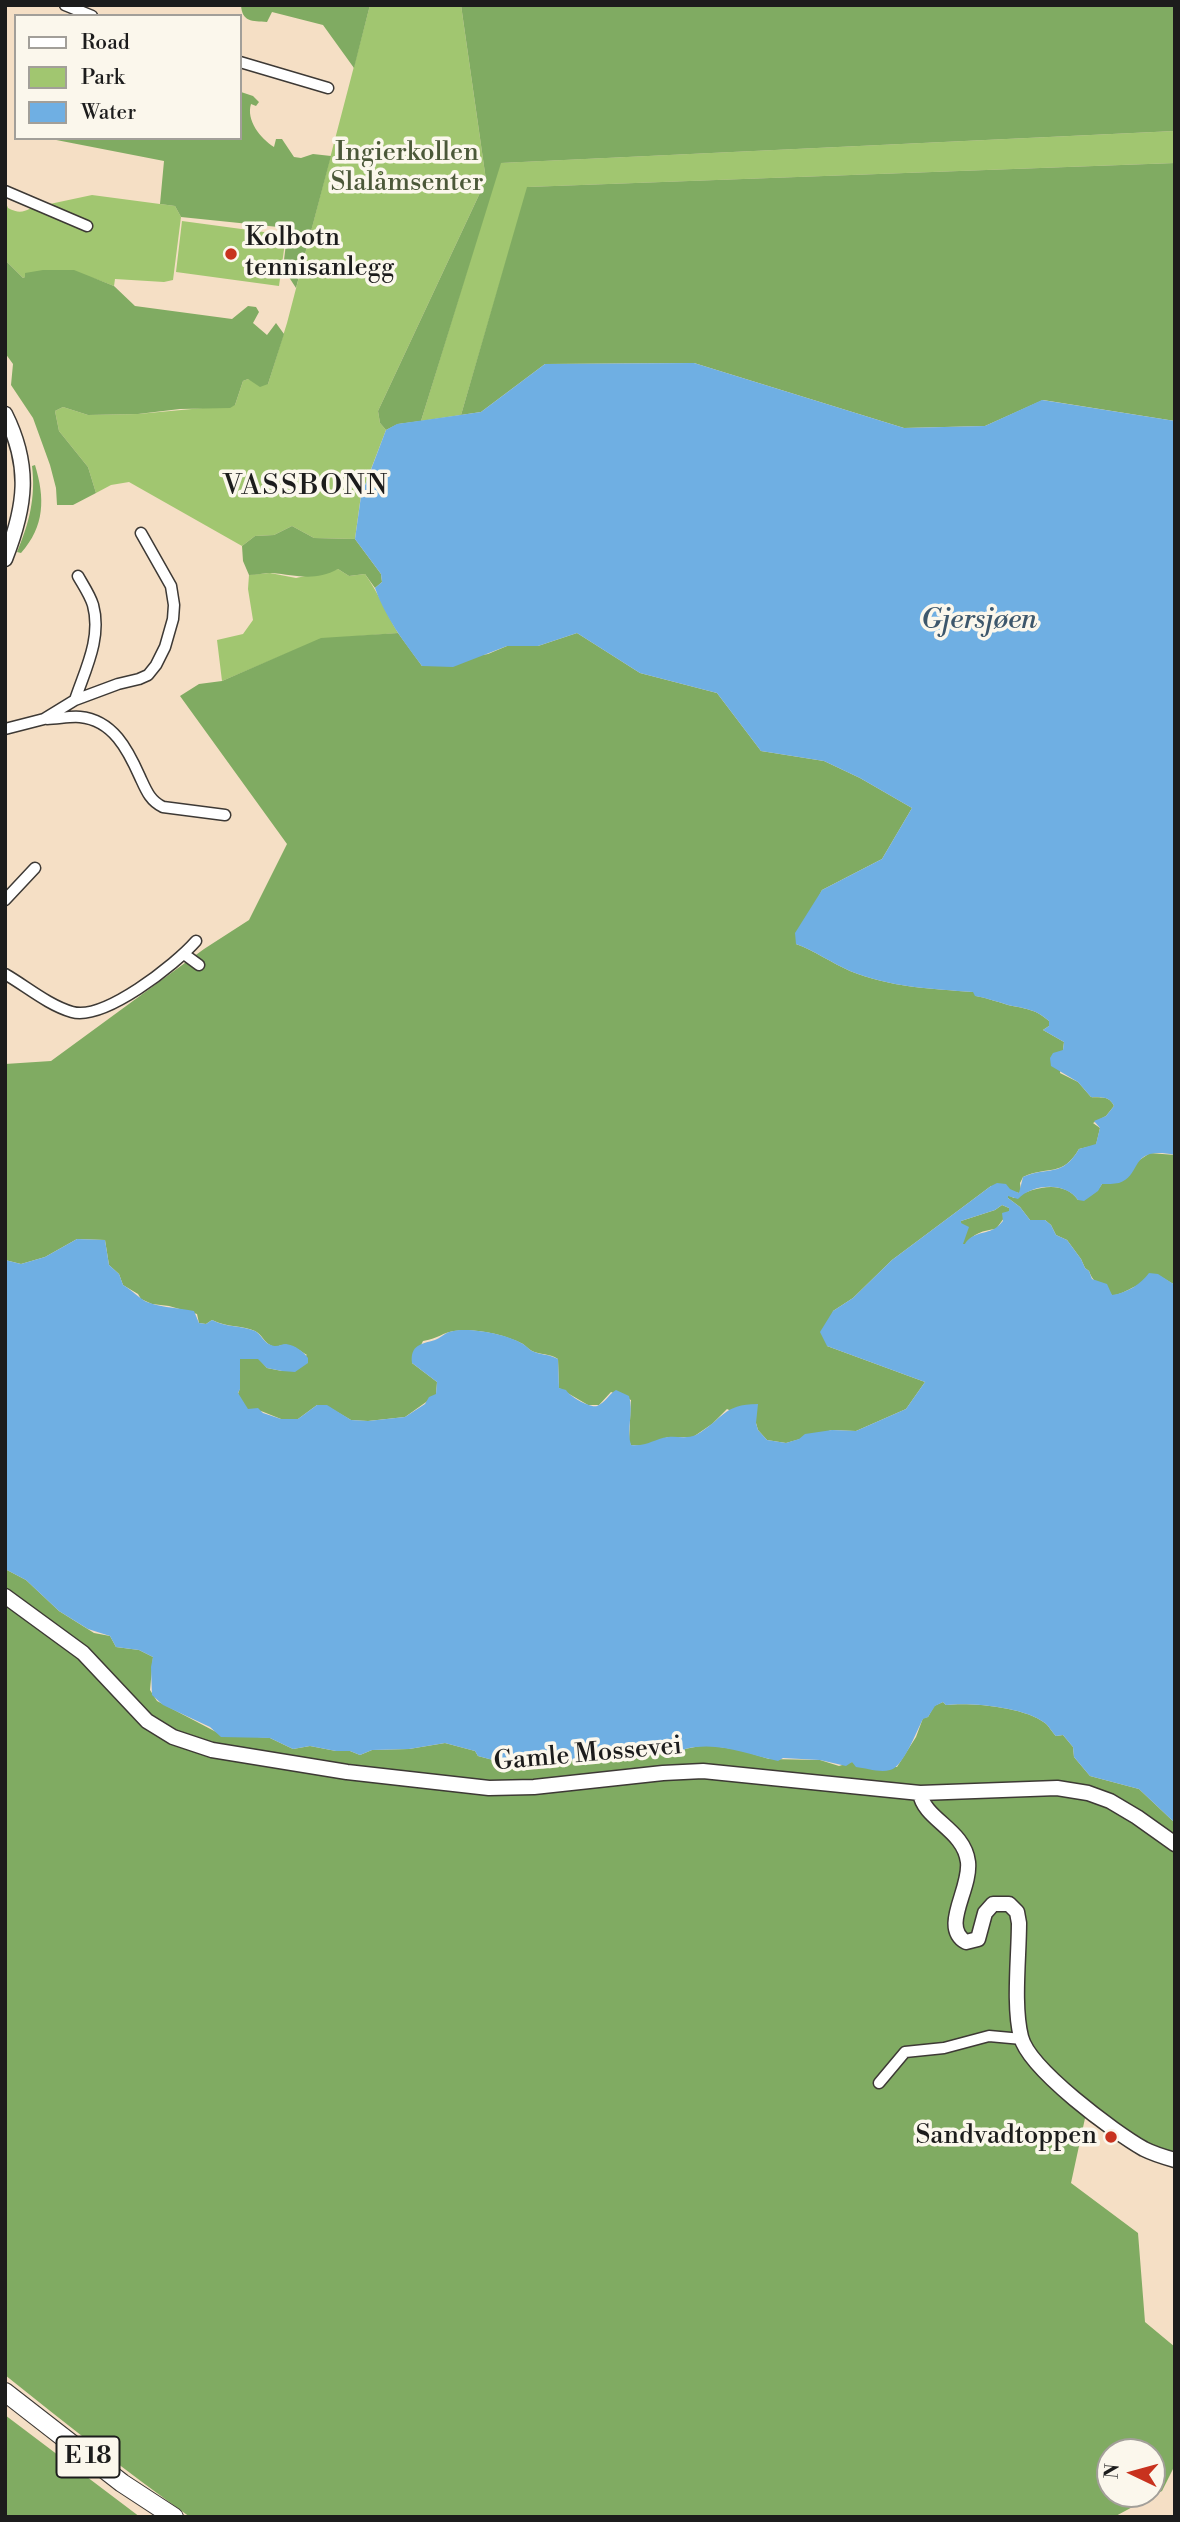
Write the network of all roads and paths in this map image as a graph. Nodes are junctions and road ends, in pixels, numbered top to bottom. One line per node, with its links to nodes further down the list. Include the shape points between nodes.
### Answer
1 (65, 5): 2 (street)
2 (87, 14)
3 (242, 63): 4 (street)
4 (328, 88)
5 (5, 191): 6 (street)
6 (87, 226)
7 (5, 414): 9 (main road, via 19,446 24,488 20,520)
8 (141, 533): 11 (street, via 171,586 173,619 165,647 148,675)
9 (5, 559)
10 (78, 576): 11 (street, via 92,603 95,634)
11 (75, 700): 12 (street)
12 (44, 719): 13 (street); 14 (street, via 83,718 102,724 121,741 156,803)
13 (5, 729)
14 (225, 815)
15 (35, 868): 16 (street)
16 (5, 900)
17 (196, 941): 18 (street)
18 (184, 954): 19 (street); 20 (street, via 110,1006 82,1013 58,1006)
19 (198, 965)
20 (5, 974)
21 (5, 1596): 22 (main road, Gamle Mossevei, via 82,1653 147,1721 173,1737 212,1750 489,1788 703,1771)
22 (920, 1793): 23 (main road, Gamle Mossevei, via 1078,1791 1110,1801); 24 (main road, via 926,1808 960,1842 967,1857 968,1881 955,1921 958,1937 966,1942 978,1939 985,1913 993,1904 1009,1904 1017,1912)
23 (1175, 1844)
24 (1022, 2039): 25 (street, via 989,2036 905,2052); 26 (main road, via 1032,2057 1087,2109 1145,2149)
25 (879, 2083)
26 (1175, 2160)
27 (5, 2392): 30 (highway, E 18, via 122,2483)
28 (5, 2404): 29 (highway, E 18)
29 (158, 2517)
30 (174, 2517)

